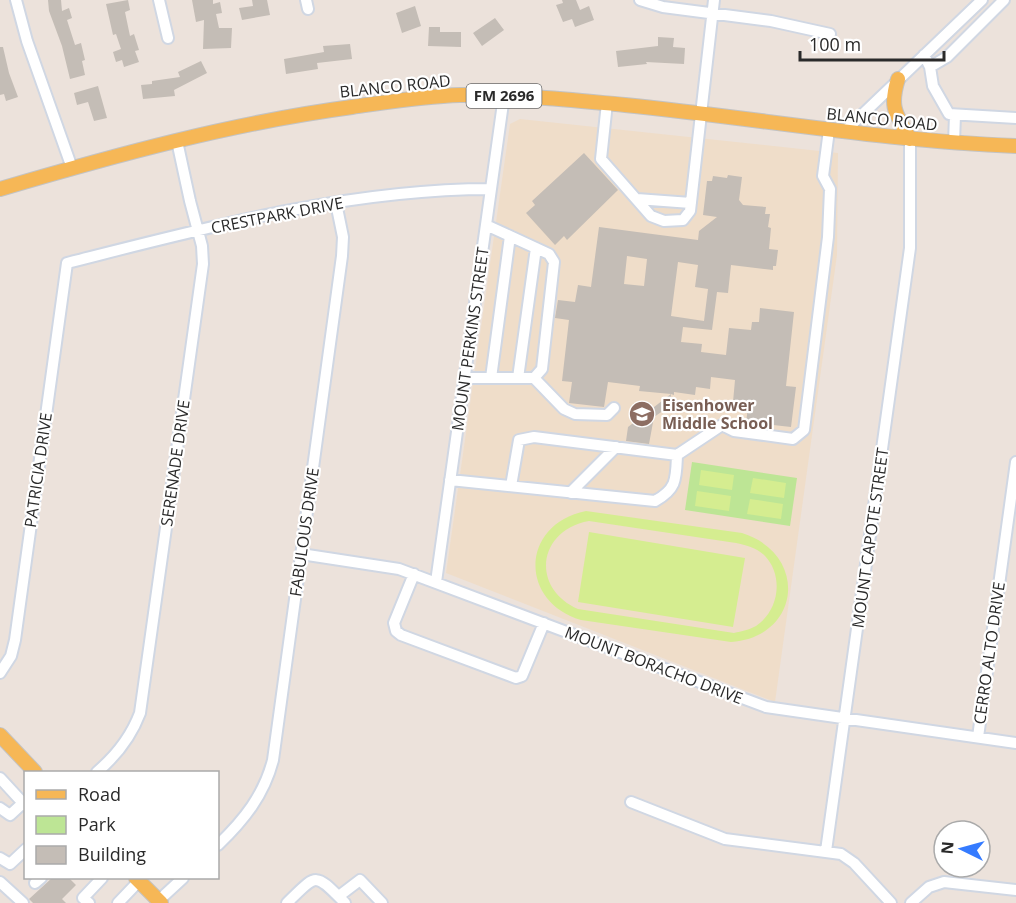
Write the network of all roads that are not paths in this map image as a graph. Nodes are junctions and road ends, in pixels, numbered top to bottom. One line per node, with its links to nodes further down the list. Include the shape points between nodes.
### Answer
1 (16, 0): 24 (street)
2 (159, 0): 9 (street)
3 (639, 0): 7 (street)
4 (714, 0): 7 (street)
5 (982, 0): 10 (street)
6 (1004, 0): 11 (street, via 947,57)
7 (712, 14): 8 (street); 15 (street)
8 (830, 34)
9 (168, 38)
10 (924, 55): 11 (street); 12 (street)
11 (930, 67): 16 (street, via 933,86 949,114)
12 (898, 79): 19 (street); 20 (main road, via 895,113)
13 (504, 96): 14 (main road, BLANCO ROAD / FM 2696); 21 (main road, BLANCO ROAD / FM 2696, via 459,95 359,106 295,115); 26 (street, MOUNT PERKINS STREET)
14 (607, 103): 15 (main road, BLANCO ROAD / FM 2696); 27 (street, via 601,159)
15 (702, 114): 18 (main road, BLANCO ROAD / FM 2696); 29 (street)
16 (955, 115): 17 (street); 22 (street)
17 (1016, 118)
18 (829, 130): 19 (main road, BLANCO ROAD / FM 2696); 41 (street, via 823,176 830,189 828,237 804,430 794,439 734,431 722,425)
19 (844, 132): 20 (main road, BLANCO ROAD / FM 2696)
20 (910, 139): 22 (main road, BLANCO ROAD / FM 2696); 51 (street, MOUNT CAPOTE STREET, via 910,248)
21 (177, 141): 24 (main road, BLANCO ROAD / FM 2696); 31 (street, SERENADE DRIVE)
22 (954, 143): 23 (main road, BLANCO ROAD / FM 2696)
23 (1016, 146)
24 (72, 168): 25 (main road, BLANCO ROAD / FM 2696)
25 (0, 189)
26 (491, 189): 28 (street, CRESTPARK DRIVE, via 393,194); 30 (street, MOUNT PERKINS STREET)
27 (637, 199): 29 (street); 29 (street, via 651,216 664,221 683,220)
28 (336, 203): 31 (street, CRESTPARK DRIVE); 46 (street, FABULOUS DRIVE, via 343,237 342,256)
29 (691, 203)
30 (486, 225): 32 (street); 35 (street, MOUNT PERKINS STREET)
31 (198, 230): 34 (street, CRESTPARK DRIVE); 56 (street, SERENADE DRIVE, via 203,264 141,713 122,747)
32 (510, 236): 33 (street); 36 (street)
33 (536, 248): 37 (street); 38 (street, via 549,254 554,262 542,369)
34 (67, 264): 50 (street, PATRICIA DRIVE, via 15,640)
35 (465, 378): 36 (street); 43 (street, MOUNT PERKINS STREET)
36 (491, 378): 37 (street)
37 (518, 378): 38 (street)
38 (534, 378): 39 (street, via 574,414 607,415)
39 (614, 408)
40 (616, 447): 41 (street); 44 (street, via 534,437 519,440); 45 (street)
41 (677, 455): 45 (street, via 673,486 655,501)
42 (1016, 462): 52 (street, CERRO ALTO DRIVE)
43 (450, 480): 44 (street); 48 (street, MOUNT PERKINS STREET)
44 (511, 486): 45 (street)
45 (570, 492)
46 (301, 554): 47 (street, MOUNT BORACHO DRIVE, via 383,565); 61 (street, FABULOUS DRIVE, via 270,772 258,799)
47 (414, 574): 48 (street, MOUNT BORACHO DRIVE); 49 (street, via 394,623 401,635 516,678 522,676)
48 (436, 582): 49 (street, MOUNT BORACHO DRIVE)
49 (544, 623): 51 (street, MOUNT BORACHO DRIVE, via 766,707)
50 (0, 673)
51 (844, 719): 52 (street, MOUNT BORACHO DRIVE); 63 (street, MOUNT CAPOTE STREET)
52 (978, 737): 54 (street, MOUNT BORACHO DRIVE)
53 (2, 741): 55 (main road)
54 (1016, 743)
55 (34, 771)
56 (98, 771)
57 (0, 778): 59 (street)
58 (631, 802): 63 (street, via 725,838)
59 (24, 805): 60 (street, via 10,815)
60 (0, 808)
61 (219, 844)
62 (24, 851): 64 (street, via 10,864)
63 (826, 851): 78 (street, via 841,854 854,863)
64 (0, 858)
65 (101, 879): 74 (street, via 83,898)
66 (138, 879): 72 (main road); 75 (street)
67 (182, 879): 72 (street)
68 (0, 882): 70 (street)
69 (1016, 890): 79 (street, via 944,882 929,887)
70 (19, 899): 73 (street)
71 (342, 900): 76 (street, via 317,879 310,880); 77 (street, via 360,880)
72 (159, 902)
73 (6, 903)
74 (89, 903)
75 (118, 903)
76 (286, 903)
77 (382, 903)
78 (891, 903)
79 (911, 903)

